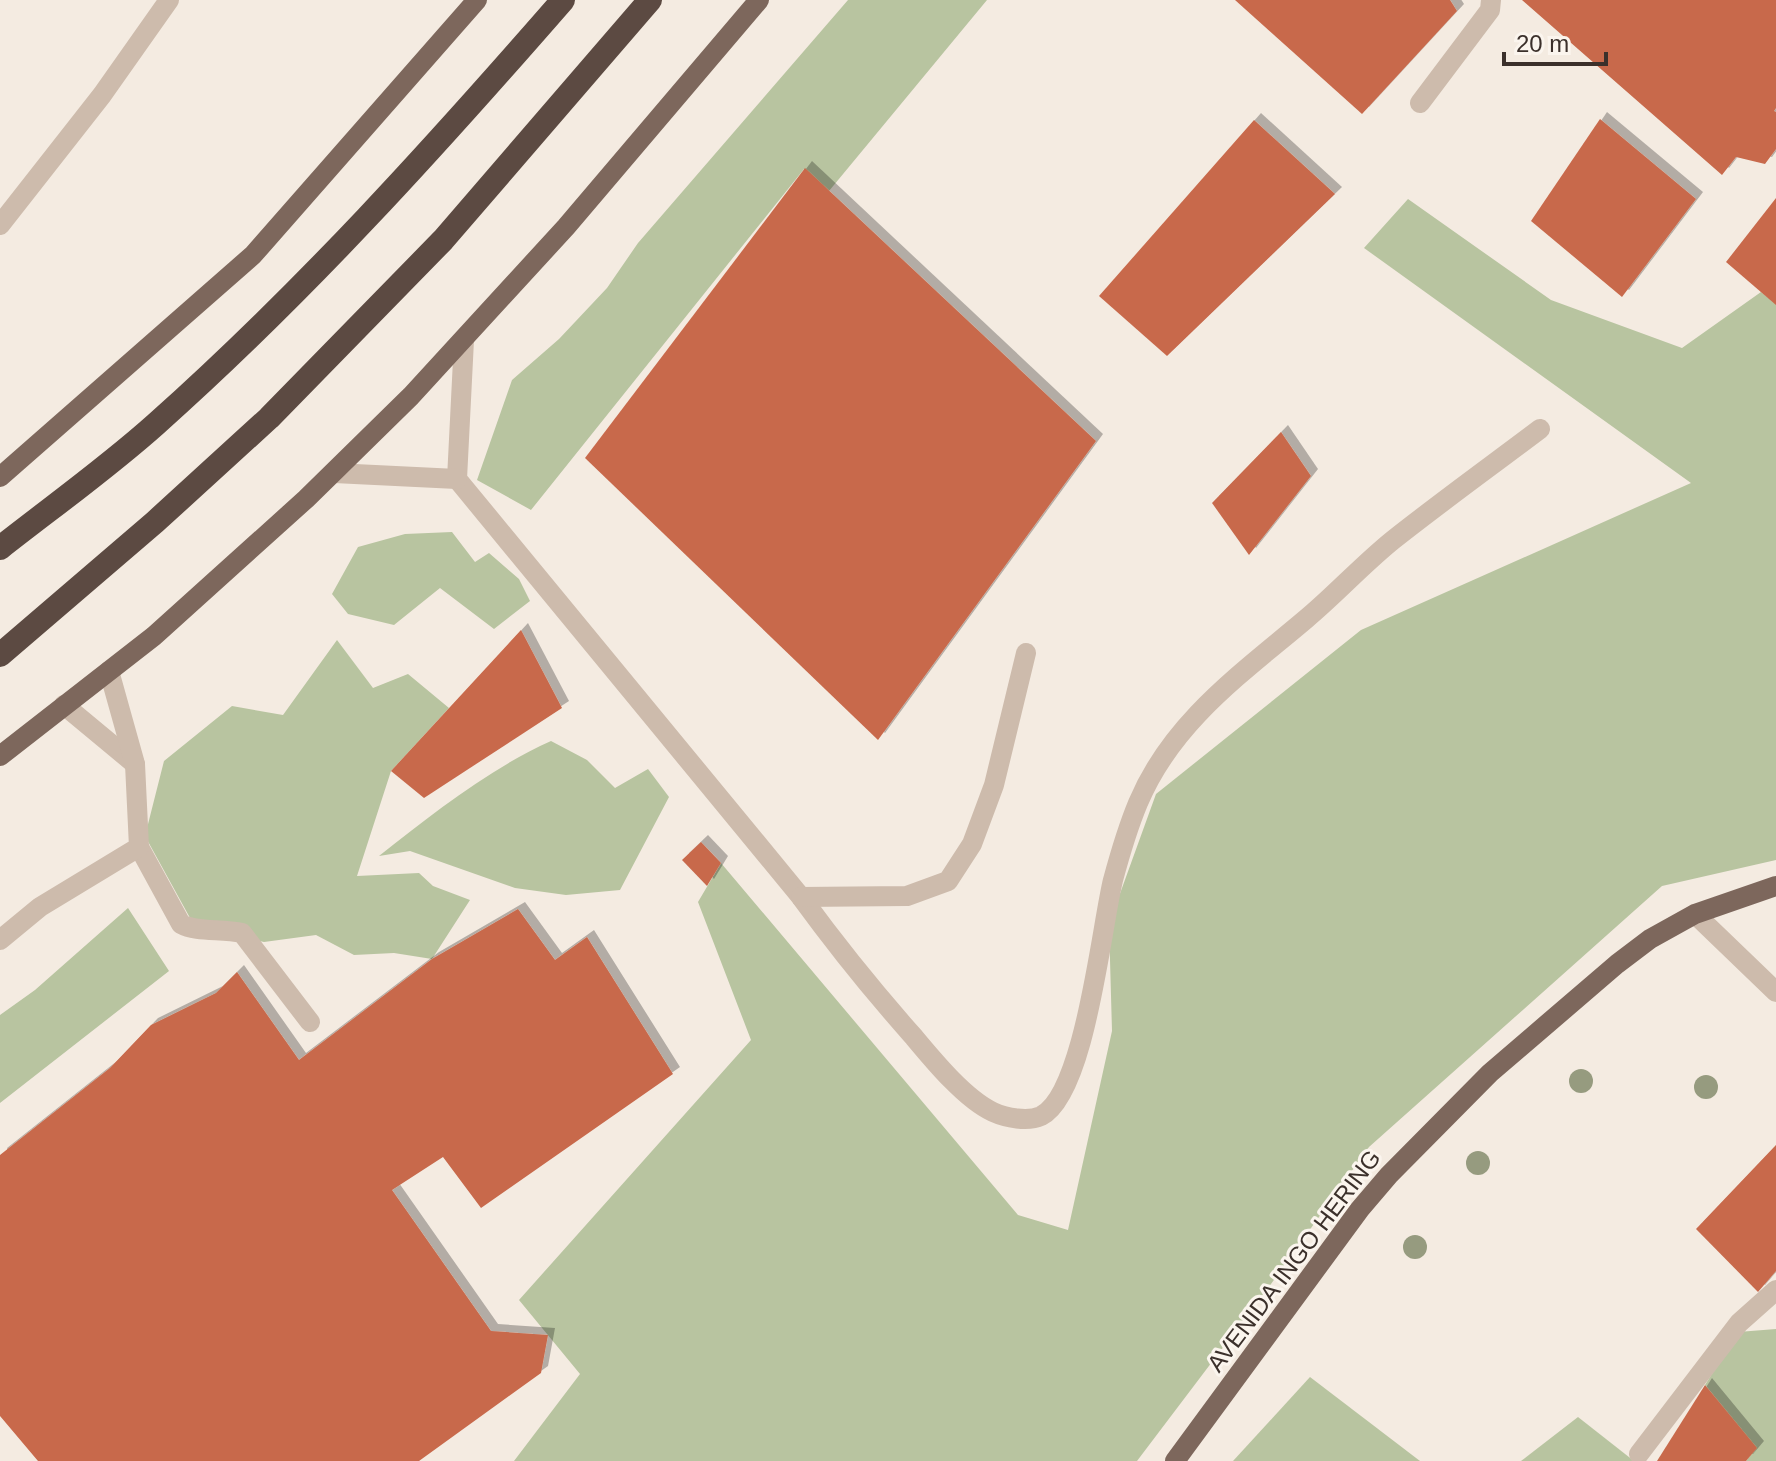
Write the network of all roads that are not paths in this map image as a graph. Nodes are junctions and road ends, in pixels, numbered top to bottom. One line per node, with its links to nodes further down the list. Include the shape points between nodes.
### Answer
1 (169, 0): 8 (street)
2 (477, 0): 12 (main road, via 253,255)
3 (563, 0): 14 (highway, via 443,137 274,312 155,425)
4 (650, 0): 16 (highway, via 443,240 280,407)
5 (759, 0): 9 (main road)
6 (1491, 0): 7 (street, via 1490,10)
7 (1420, 103)
8 (0, 225)
9 (464, 340): 11 (main road); 13 (street)
10 (1540, 429): 23 (street, via 1391,542 1228,682 1170,746 1138,804 1114,879 1069,1080 1055,1106 1038,1118 992,1111 948,1077 846,959)
11 (334, 473): 13 (street); 17 (main road)
12 (0, 477)
13 (457, 479): 23 (street)
14 (0, 548)
15 (1026, 653): 23 (street, via 994,785 972,844 948,881 907,896)
16 (0, 655)
17 (109, 671): 18 (main road); 20 (street)
18 (64, 705): 19 (main road); 20 (street)
19 (0, 756)
20 (135, 764): 21 (street)
21 (139, 847): 25 (street, via 40,907); 27 (street, via 181,924 242,933)
22 (1776, 886): 24 (main road, AVENIDA INGO HERING)
23 (801, 897)
24 (1695, 914): 26 (street); 30 (main road, AVENIDA INGO HERING, via 1650,939 1576,999 1490,1073 1389,1175)
25 (0, 940)
26 (1776, 992)
27 (310, 1022)
28 (1776, 1290): 29 (street, via 1739,1323)
29 (1639, 1454)
30 (1175, 1461)

